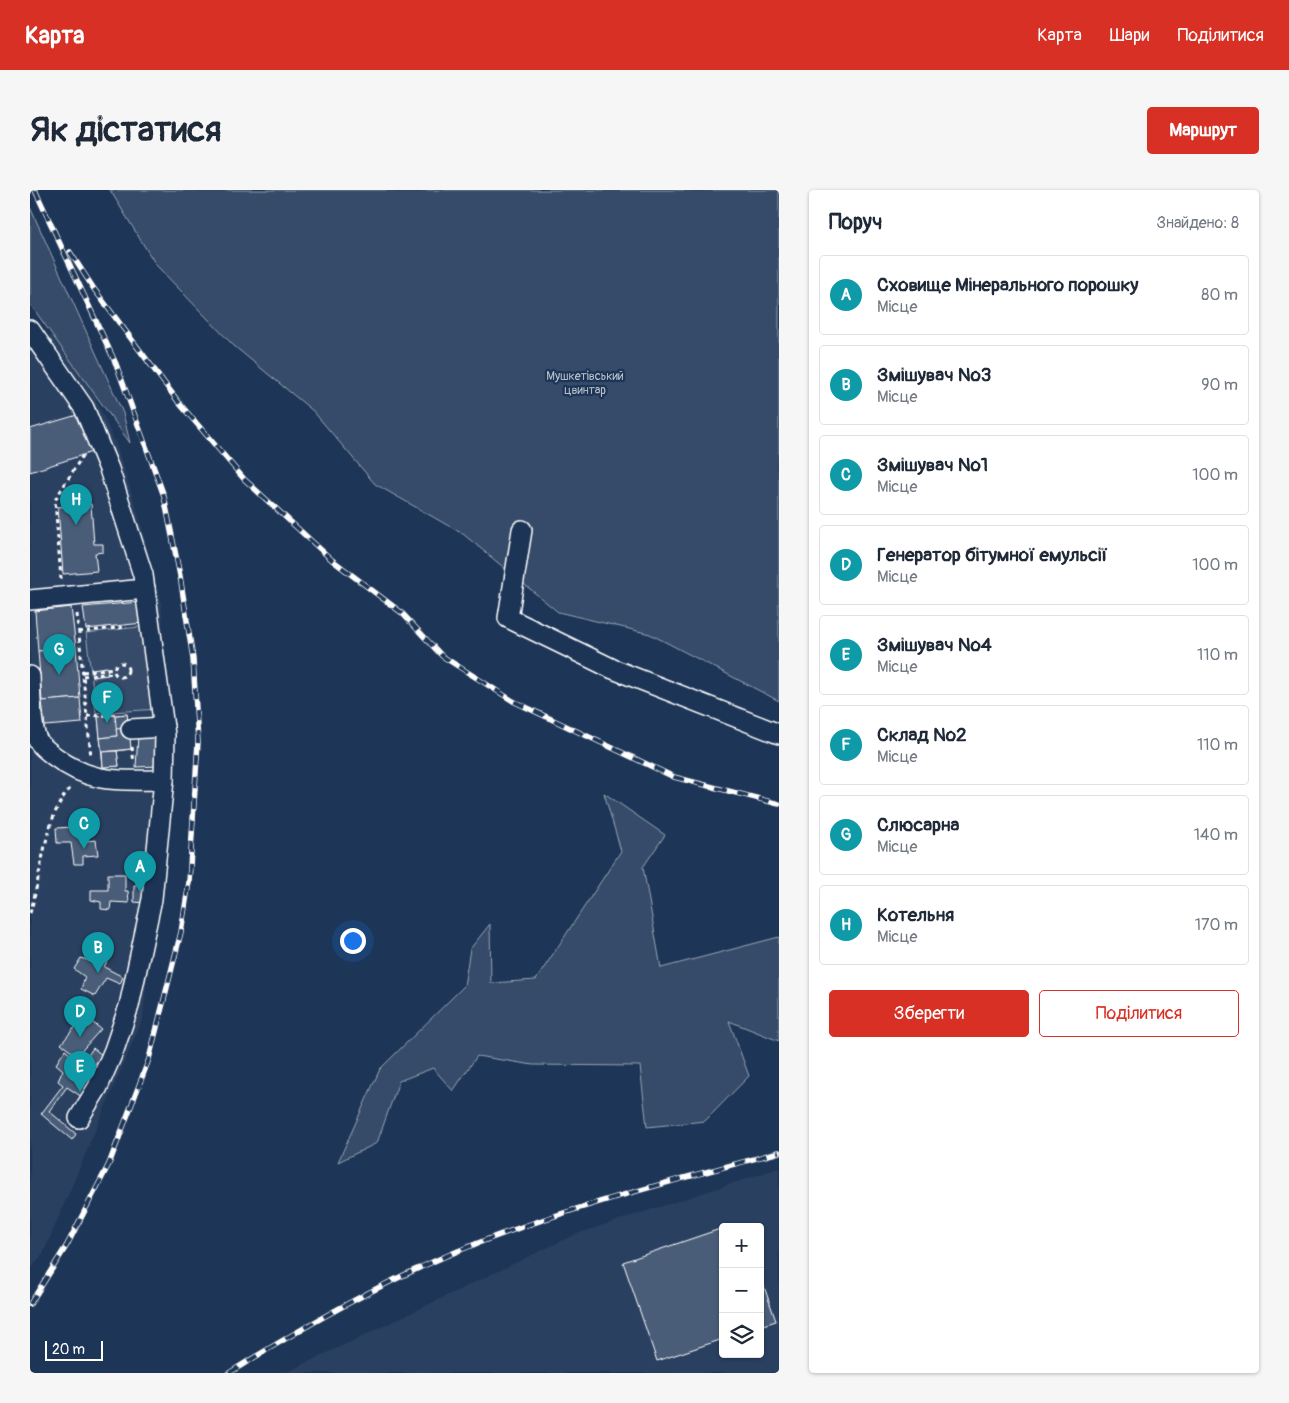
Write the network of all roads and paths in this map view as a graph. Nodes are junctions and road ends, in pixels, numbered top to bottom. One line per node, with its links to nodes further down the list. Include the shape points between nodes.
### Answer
1 (30, 330): 4 (lane, via 84,408 109,469 138,556)
2 (83, 455): 5 (path, via 55,500)
3 (522, 530): 15 (lane, via 508,618 613,669)
4 (145, 589): 5 (lane); 13 (lane)
5 (69, 596): 6 (lane); 8 (path)
6 (30, 600)
7 (127, 626): 8 (path)
8 (79, 632): 11 (path)
9 (114, 668): 10 (path); 10 (path, via 121,662 128,668 124,676); 11 (path)
10 (114, 673): 11 (path)
11 (83, 674): 16 (path)
12 (30, 676): 16 (lane, via 36,738 58,758)
13 (164, 727): 14 (lane); 17 (lane)
14 (131, 729)
15 (779, 734)
16 (93, 777): 17 (lane, via 100,780); 18 (path, via 69,789 60,804 44,850)
17 (164, 780): 19 (lane, via 152,899 129,1006 98,1087)
18 (30, 913)
19 (79, 1118)

